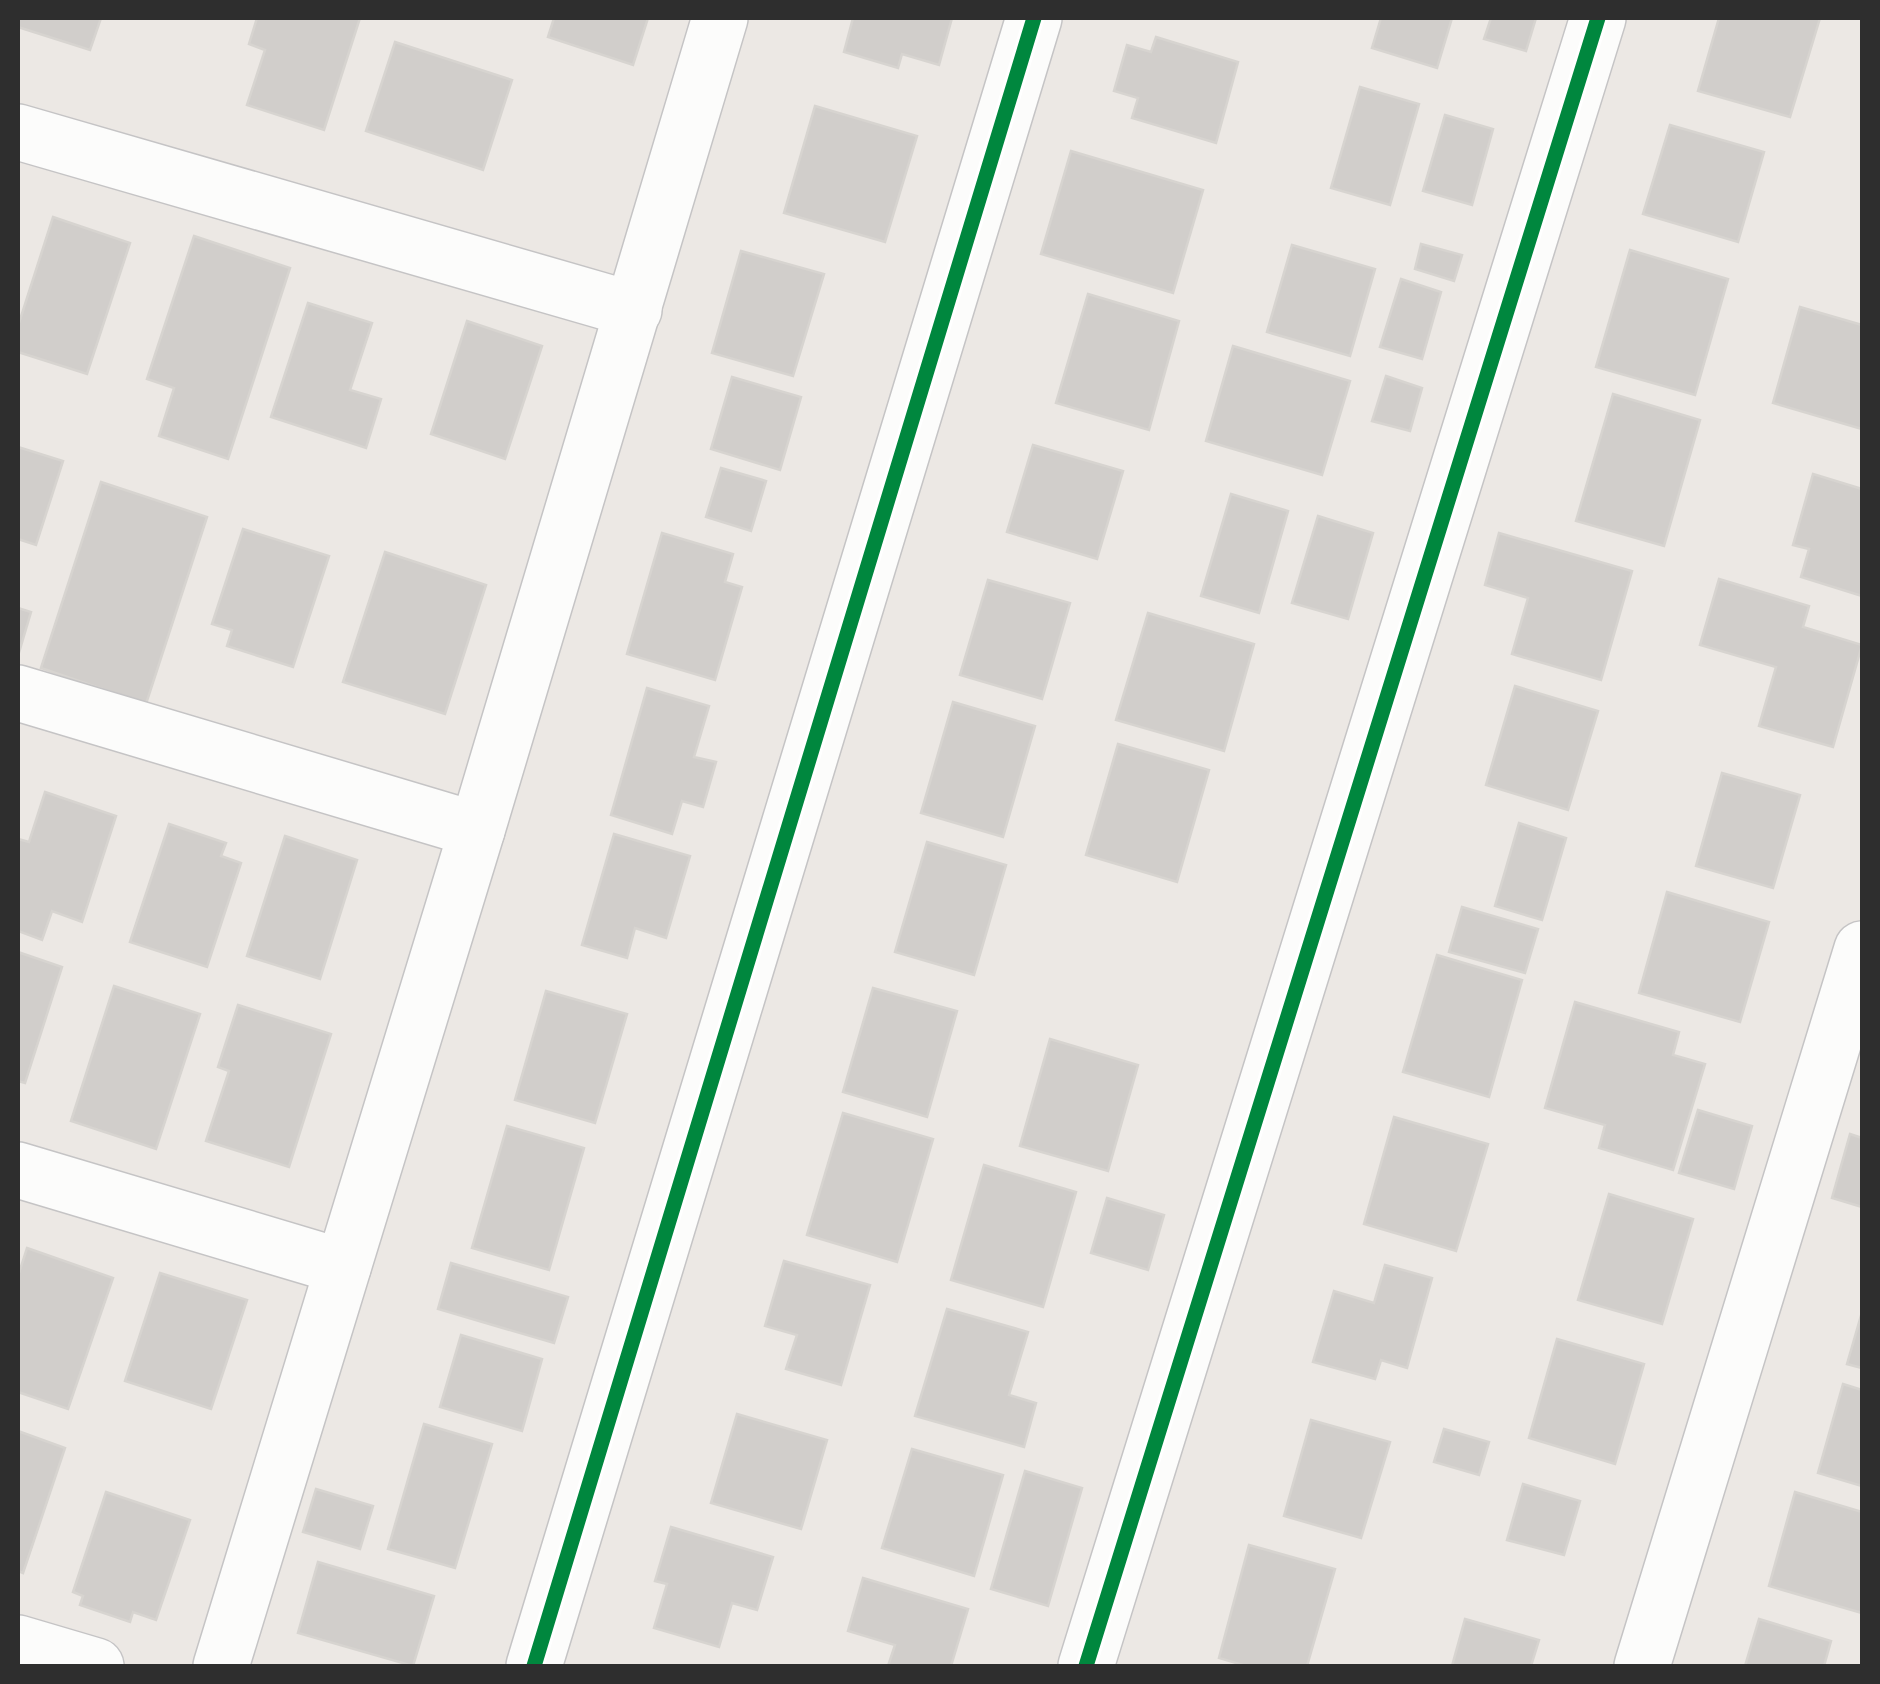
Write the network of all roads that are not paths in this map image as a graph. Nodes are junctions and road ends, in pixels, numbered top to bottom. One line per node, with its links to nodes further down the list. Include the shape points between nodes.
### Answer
1 (720, 18): 5 (street)
2 (1034, 18): 14 (street)
3 (1598, 18): 15 (street)
4 (18, 132): 5 (street)
5 (634, 310): 7 (street)
6 (18, 693): 7 (street)
7 (476, 830): 10 (street)
8 (1862, 949): 16 (street)
9 (18, 1170): 10 (street)
10 (343, 1268): 13 (street)
11 (18, 1643): 12 (street)
12 (96, 1666)
13 (221, 1666)
14 (534, 1666)
15 (1086, 1666)
16 (1642, 1666)

